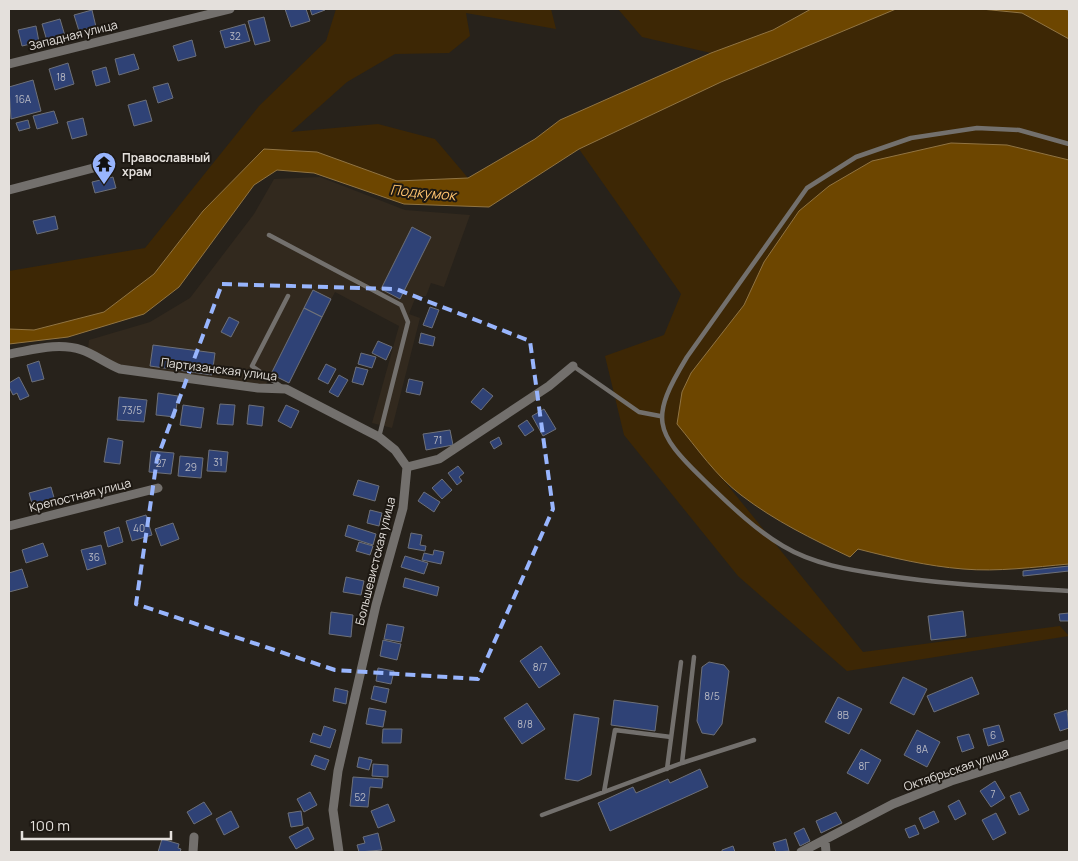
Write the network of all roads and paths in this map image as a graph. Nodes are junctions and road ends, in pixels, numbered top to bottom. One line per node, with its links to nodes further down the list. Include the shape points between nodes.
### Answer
1 (230, 9): 2 (street, Западная улица)
2 (9, 64)
3 (1069, 144): 11 (lane, via 1019,130 977,128 911,138 856,157 807,188 687,357 670,385)
4 (102, 166): 5 (street)
5 (9, 190)
6 (269, 235): 12 (lane, via 401,305 408,322)
7 (288, 296): 10 (lane, via 252,366)
8 (9, 354): 10 (street, Партизанская улица, via 56,346 82,350 120,369 258,388)
9 (573, 366): 11 (lane, via 639,412); 13 (street, via 549,386 439,459)
10 (286, 388): 12 (street, Партизанская улица)
11 (660, 416): 16 (lane, via 666,438 683,460 756,526 782,546 806,557 846,570 927,582)
12 (379, 437): 13 (street, Партизанская улица, via 395,450)
13 (407, 467): 29 (street, Большевистская улица, via 403,508 376,605 338,771 333,810)
14 (158, 488): 15 (street, Крепостная улица)
15 (9, 526)
16 (1069, 591)
17 (694, 657): 22 (lane)
18 (681, 662): 19 (lane)
19 (671, 737): 23 (lane); 24 (lane, via 615,730)
20 (754, 740): 22 (lane)
21 (1069, 744): 27 (street, Октябрьская улица, via 951,781 893,804)
22 (682, 763): 23 (lane)
23 (667, 770): 24 (lane)
24 (604, 792): 25 (lane)
25 (542, 815)
26 (194, 837): 28 (street)
27 (824, 840): 30 (street, Октябрьская улица); 31 (street)
28 (193, 852)
29 (340, 852)
30 (801, 852)
31 (826, 852)

